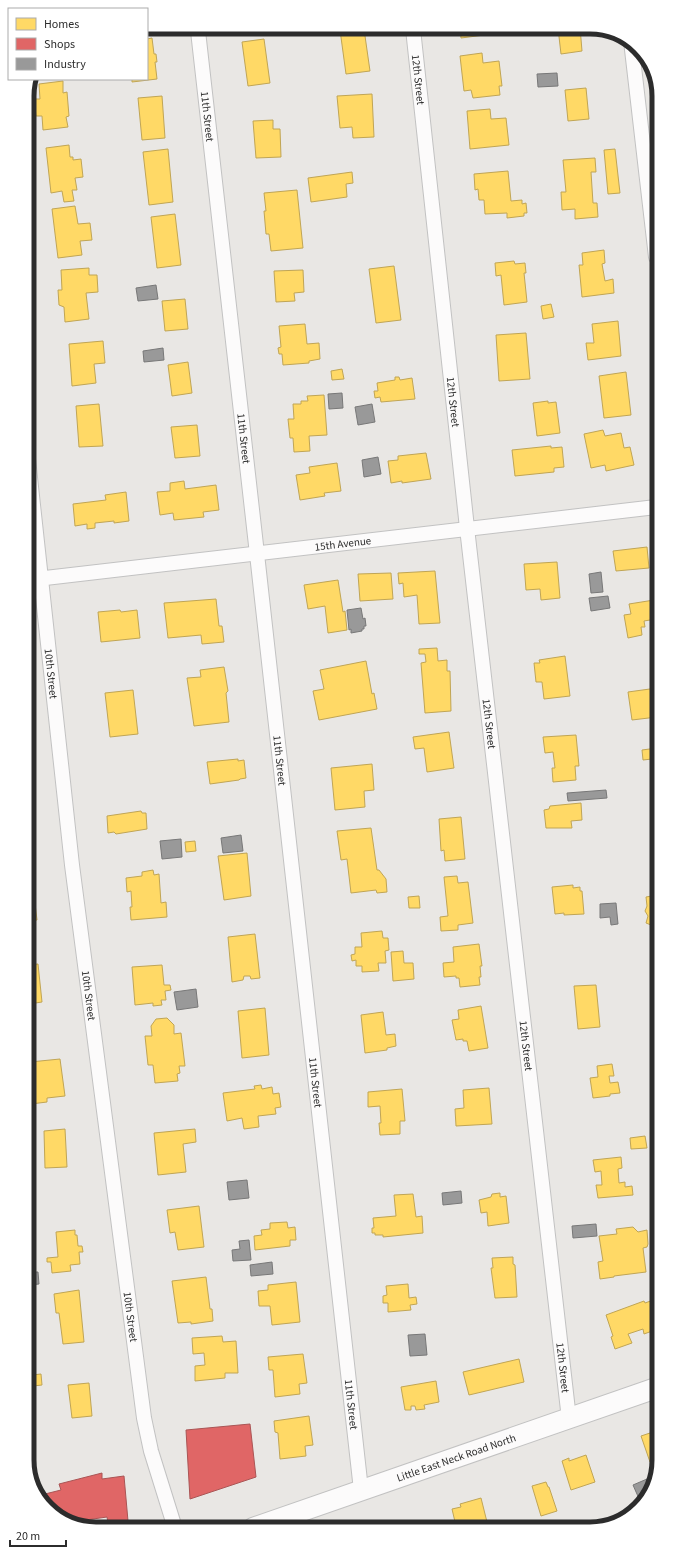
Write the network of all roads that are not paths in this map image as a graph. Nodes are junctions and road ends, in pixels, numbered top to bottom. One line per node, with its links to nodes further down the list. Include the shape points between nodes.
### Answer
1 (198, 34): 7 (street, 11th Street)
2 (414, 34): 6 (street, 12th Street)
3 (632, 50): 4 (street)
4 (652, 222)
5 (652, 506): 6 (street, 15th Avenue)
6 (468, 528): 7 (street, 15th Avenue); 10 (street, 12th Street)
7 (257, 554): 8 (street, 15th Avenue); 11 (street, 11th Street)
8 (34, 579): 13 (street, 10th Street, via 144,1418 151,1451)
9 (652, 1389): 10 (main road, Little East Neck Road North)
10 (569, 1419): 11 (main road, Little East Neck Road North)
11 (360, 1490): 12 (main road, Little East Neck Road North)
12 (294, 1521)
13 (173, 1522)

